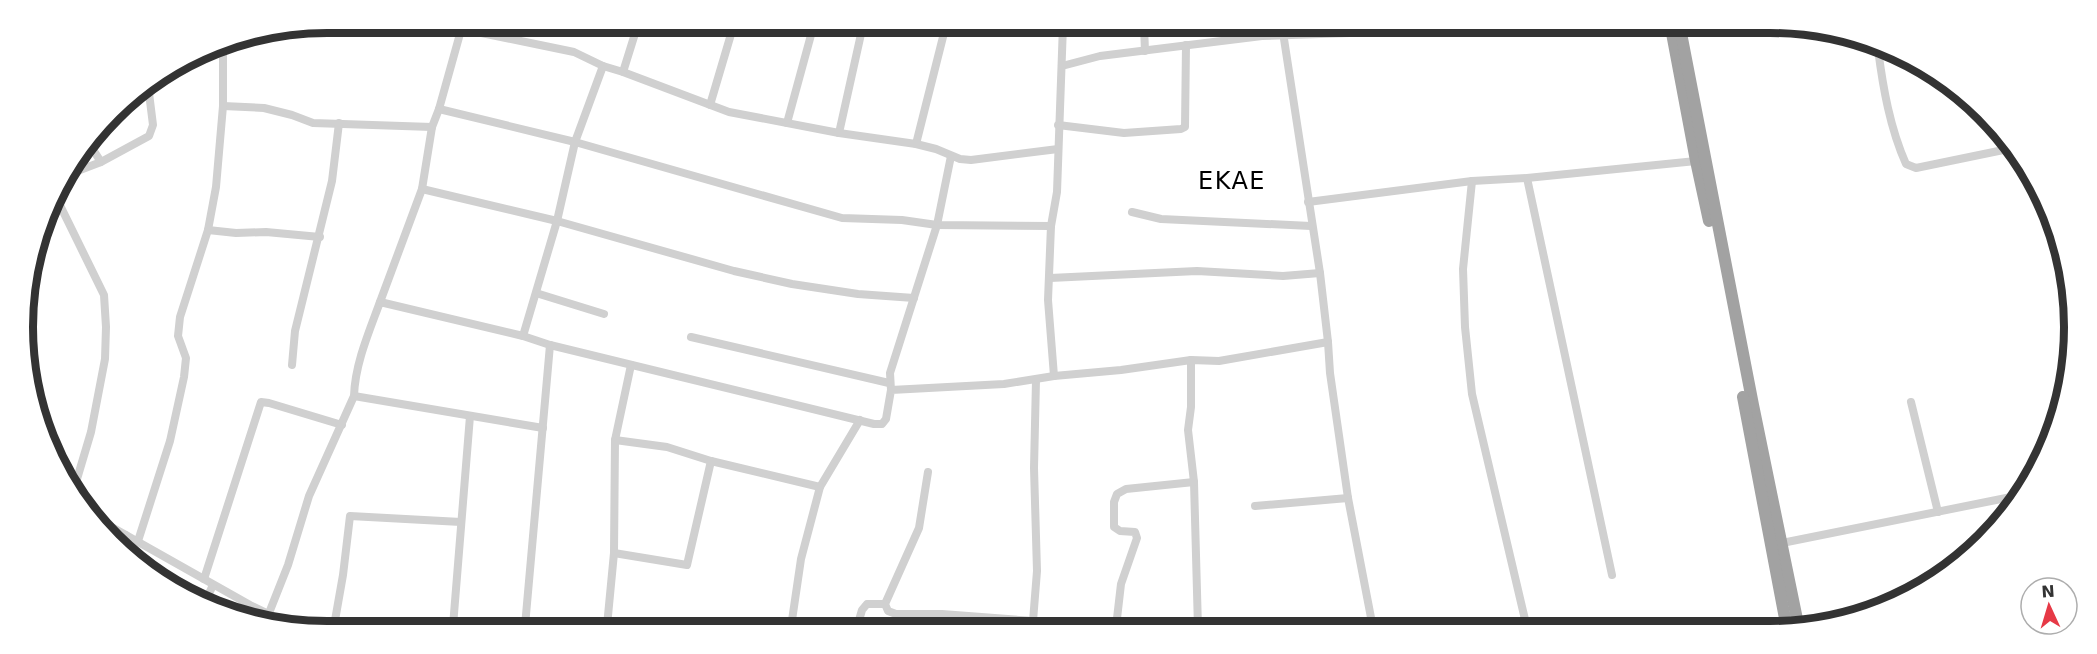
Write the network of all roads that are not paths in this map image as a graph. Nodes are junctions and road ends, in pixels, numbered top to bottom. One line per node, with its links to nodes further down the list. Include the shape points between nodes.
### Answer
1 (460, 33): 25 (street)
2 (492, 33): 19 (street, via 574,52)
3 (635, 33): 21 (street)
4 (731, 33): 23 (street)
5 (812, 33): 27 (street)
6 (861, 33): 30 (street)
7 (944, 33): 32 (street)
8 (1063, 33): 20 (street)
9 (1144, 33): 16 (street)
10 (1283, 33): 14 (street)
11 (1361, 33): 14 (street)
12 (1672, 33): 37 (highway)
13 (1681, 33): 89 (highway)
14 (1283, 36): 15 (street); 43 (street)
15 (1186, 45): 16 (street); 28 (street, via 1185,127 1124,133)
16 (1145, 51): 20 (street, via 1100,56)
17 (224, 52): 24 (street)
18 (1879, 54): 35 (street, via 1884,94 1906,164 1916,168)
19 (603, 66): 21 (street); 31 (street)
20 (1062, 66): 28 (street)
21 (623, 72): 23 (street)
22 (149, 93): 38 (street, via 153,125 149,136)
23 (710, 105): 27 (street)
24 (223, 106): 26 (street, via 264,108 313,123); 50 (street)
25 (439, 109): 29 (street); 31 (street)
26 (339, 123): 29 (street); 51 (street)
27 (788, 123): 30 (street)
28 (1059, 125): 33 (street)
29 (432, 127): 42 (street)
30 (839, 133): 32 (street)
31 (575, 142): 46 (street); 47 (street, via 842,218)
32 (916, 144): 36 (street)
33 (1058, 149): 36 (street, via 971,160); 48 (street)
34 (93, 150): 38 (street)
35 (2004, 150)
36 (951, 156): 47 (street)
37 (1696, 161): 40 (street); 98 (highway)
38 (101, 162): 39 (street)
39 (78, 171)
40 (1527, 178): 41 (street); 91 (street)
41 (1472, 181): 43 (street); 110 (street, via 1463,270 1472,394)
42 (422, 189): 46 (street); 56 (street)
43 (1308, 202): 49 (street)
44 (60, 204): 77 (street, via 104,295 106,327 105,359 95,411)
45 (1132, 212): 49 (street, via 1161,219)
46 (557, 221): 54 (street); 55 (street, via 792,284)
47 (937, 225): 48 (street); 55 (street)
48 (1051, 226): 53 (street)
49 (1311, 226): 52 (street)
50 (208, 230): 51 (street); 88 (street, via 180,317 178,336 186,358 170,441)
51 (320, 237): 63 (street, via 295,331)
52 (1320, 273): 53 (street, via 1283,276 1197,271); 60 (street)
53 (1050, 278): 65 (street)
54 (536, 293): 57 (street); 58 (street)
55 (914, 298): 67 (street, via 890,373)
56 (380, 302): 58 (street); 68 (street, via 354,381)
57 (604, 314)
58 (523, 336): 61 (street)
59 (691, 337): 67 (street)
60 (1328, 342): 62 (street, via 1219,361); 81 (street)
61 (550, 345): 64 (street); 73 (street)
62 (1191, 360): 65 (street); 78 (street, via 1188,430)
63 (292, 365)
64 (630, 365): 71 (street); 74 (street)
65 (1054, 376): 66 (street)
66 (1036, 380): 67 (street); 106 (street)
67 (890, 386): 71 (street, via 882,424)
68 (354, 396): 70 (street); 72 (street)
69 (1911, 402): 83 (street)
70 (470, 416): 73 (street); 84 (street)
71 (860, 420): 79 (street)
72 (342, 425): 92 (street, via 261,402); 96 (street, via 309,496)
73 (543, 428): 101 (street)
74 (615, 440): 75 (street, via 667,447); 90 (street)
75 (711, 461): 79 (street); 90 (street, via 687,565)
76 (928, 472): 95 (street, via 919,528)
77 (76, 480)
78 (1194, 482): 107 (street, via 1126,489 1117,494 1114,527 1135,532 1137,538 1121,584); 108 (street)
79 (820, 487): 103 (street, via 801,559)
80 (2009, 497): 83 (street)
81 (1348, 498): 82 (street); 109 (street)
82 (1255, 506)
83 (1938, 512): 89 (street)
84 (461, 522): 99 (street, via 350,516); 100 (street)
85 (111, 527): 86 (street)
86 (126, 535): 87 (street); 88 (street)
87 (124, 539)
88 (138, 541): 92 (street)
89 (1782, 543): 97 (highway)
90 (614, 553): 102 (street)
91 (1612, 575)
92 (204, 579): 93 (street)
93 (213, 585): 94 (street); 96 (street)
94 (208, 596)
95 (885, 604): 104 (street, via 867,604); 105 (street, via 888,611 896,614)
96 (269, 614)
97 (1797, 619)
98 (1785, 620)
99 (335, 621)
100 (453, 621)
101 (525, 621)
102 (607, 621)
103 (792, 621)
104 (859, 621)
105 (1006, 621)
106 (1034, 621)
107 (1117, 621)
108 (1198, 621)
109 (1372, 621)
110 (1525, 621)

